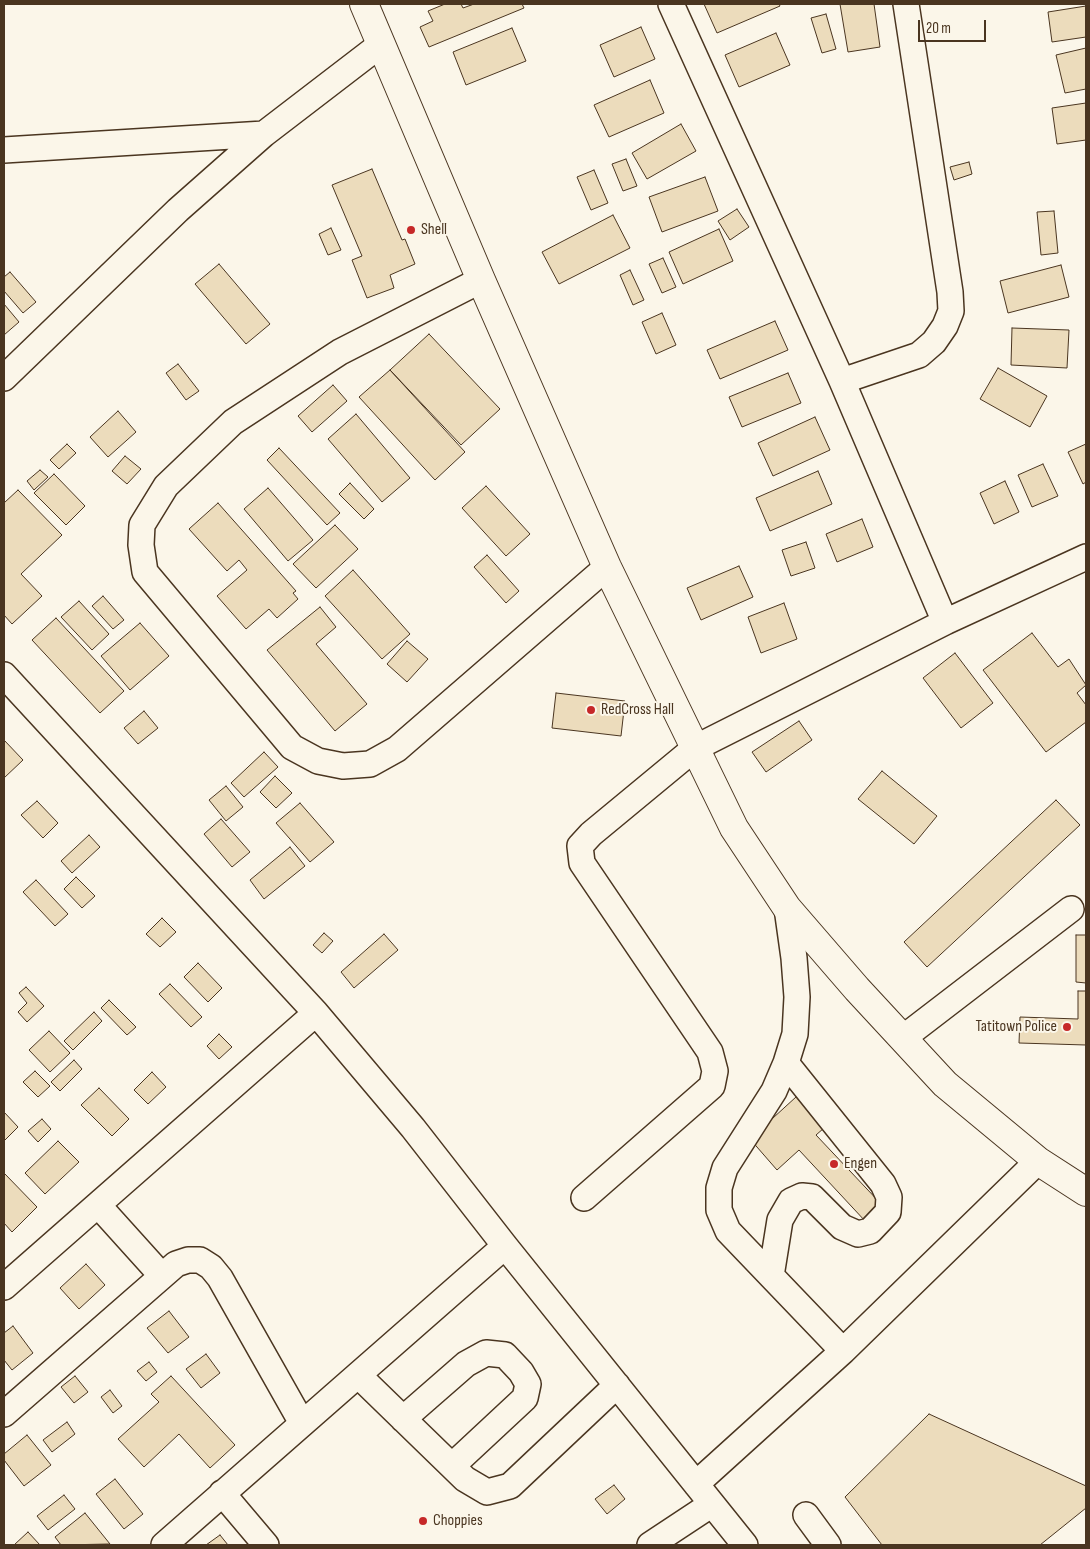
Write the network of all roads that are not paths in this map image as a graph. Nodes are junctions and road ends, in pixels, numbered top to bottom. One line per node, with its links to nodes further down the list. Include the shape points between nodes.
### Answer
1 (364, 4): 4 (highway)
2 (671, 4): 9 (street)
3 (906, 4): 9 (street, via 951,311 934,342 919,355)
4 (380, 45): 5 (street); 7 (highway)
5 (264, 134): 6 (street); 8 (street, via 178,210)
6 (4, 150)
7 (481, 280): 11 (highway); 11 (street, via 340,352 233,422 166,486 142,524 145,572 292,747 318,761 343,766 370,764 397,749)
8 (4, 378)
9 (842, 381): 12 (street)
10 (1086, 557): 12 (street)
11 (607, 567): 14 (highway)
12 (945, 622): 14 (street)
13 (4, 675): 17 (street)
14 (695, 748): 15 (highway, via 734,828); 22 (street, via 580,846 582,863 710,1052 715,1071 712,1086)
15 (787, 908): 18 (highway); 19 (street, via 797,997 795,1034)
16 (1071, 909): 18 (street)
17 (316, 1013): 23 (street); 24 (street, via 413,1128)
18 (903, 1038): 20 (highway, via 945,1084)
19 (786, 1062): 26 (street, via 774,1091 725,1168 719,1188 719,1210 728,1230); 26 (street, via 883,1184 889,1197 888,1212 870,1231 858,1234 842,1227 812,1198 802,1196 791,1201 780,1220)
20 (1038, 1161): 21 (highway); 28 (street)
21 (1086, 1192)
22 (584, 1198)
23 (98, 1205): 25 (street); 27 (street)
24 (505, 1246): 29 (street); 30 (street)
25 (162, 1276): 31 (street); 33 (street, via 176,1264 188,1260 200,1260 211,1267)
26 (771, 1276): 28 (street)
27 (4, 1287)
28 (843, 1351): 35 (street)
29 (358, 1374): 32 (street); 33 (street)
30 (617, 1385): 34 (street, via 510,1486 487,1492 465,1479); 35 (street)
31 (4, 1414)
32 (403, 1419): 34 (street); 34 (street, via 466,1364 486,1353 505,1355 528,1384 525,1398)
33 (302, 1423): 36 (street)
34 (452, 1466)
35 (696, 1484): 37 (street)
36 (222, 1493): 39 (street); 40 (street)
37 (712, 1504): 41 (street); 42 (street)
38 (806, 1515): 43 (street)
39 (164, 1545)
40 (266, 1545)
41 (650, 1545)
42 (746, 1545)
43 (828, 1545)

